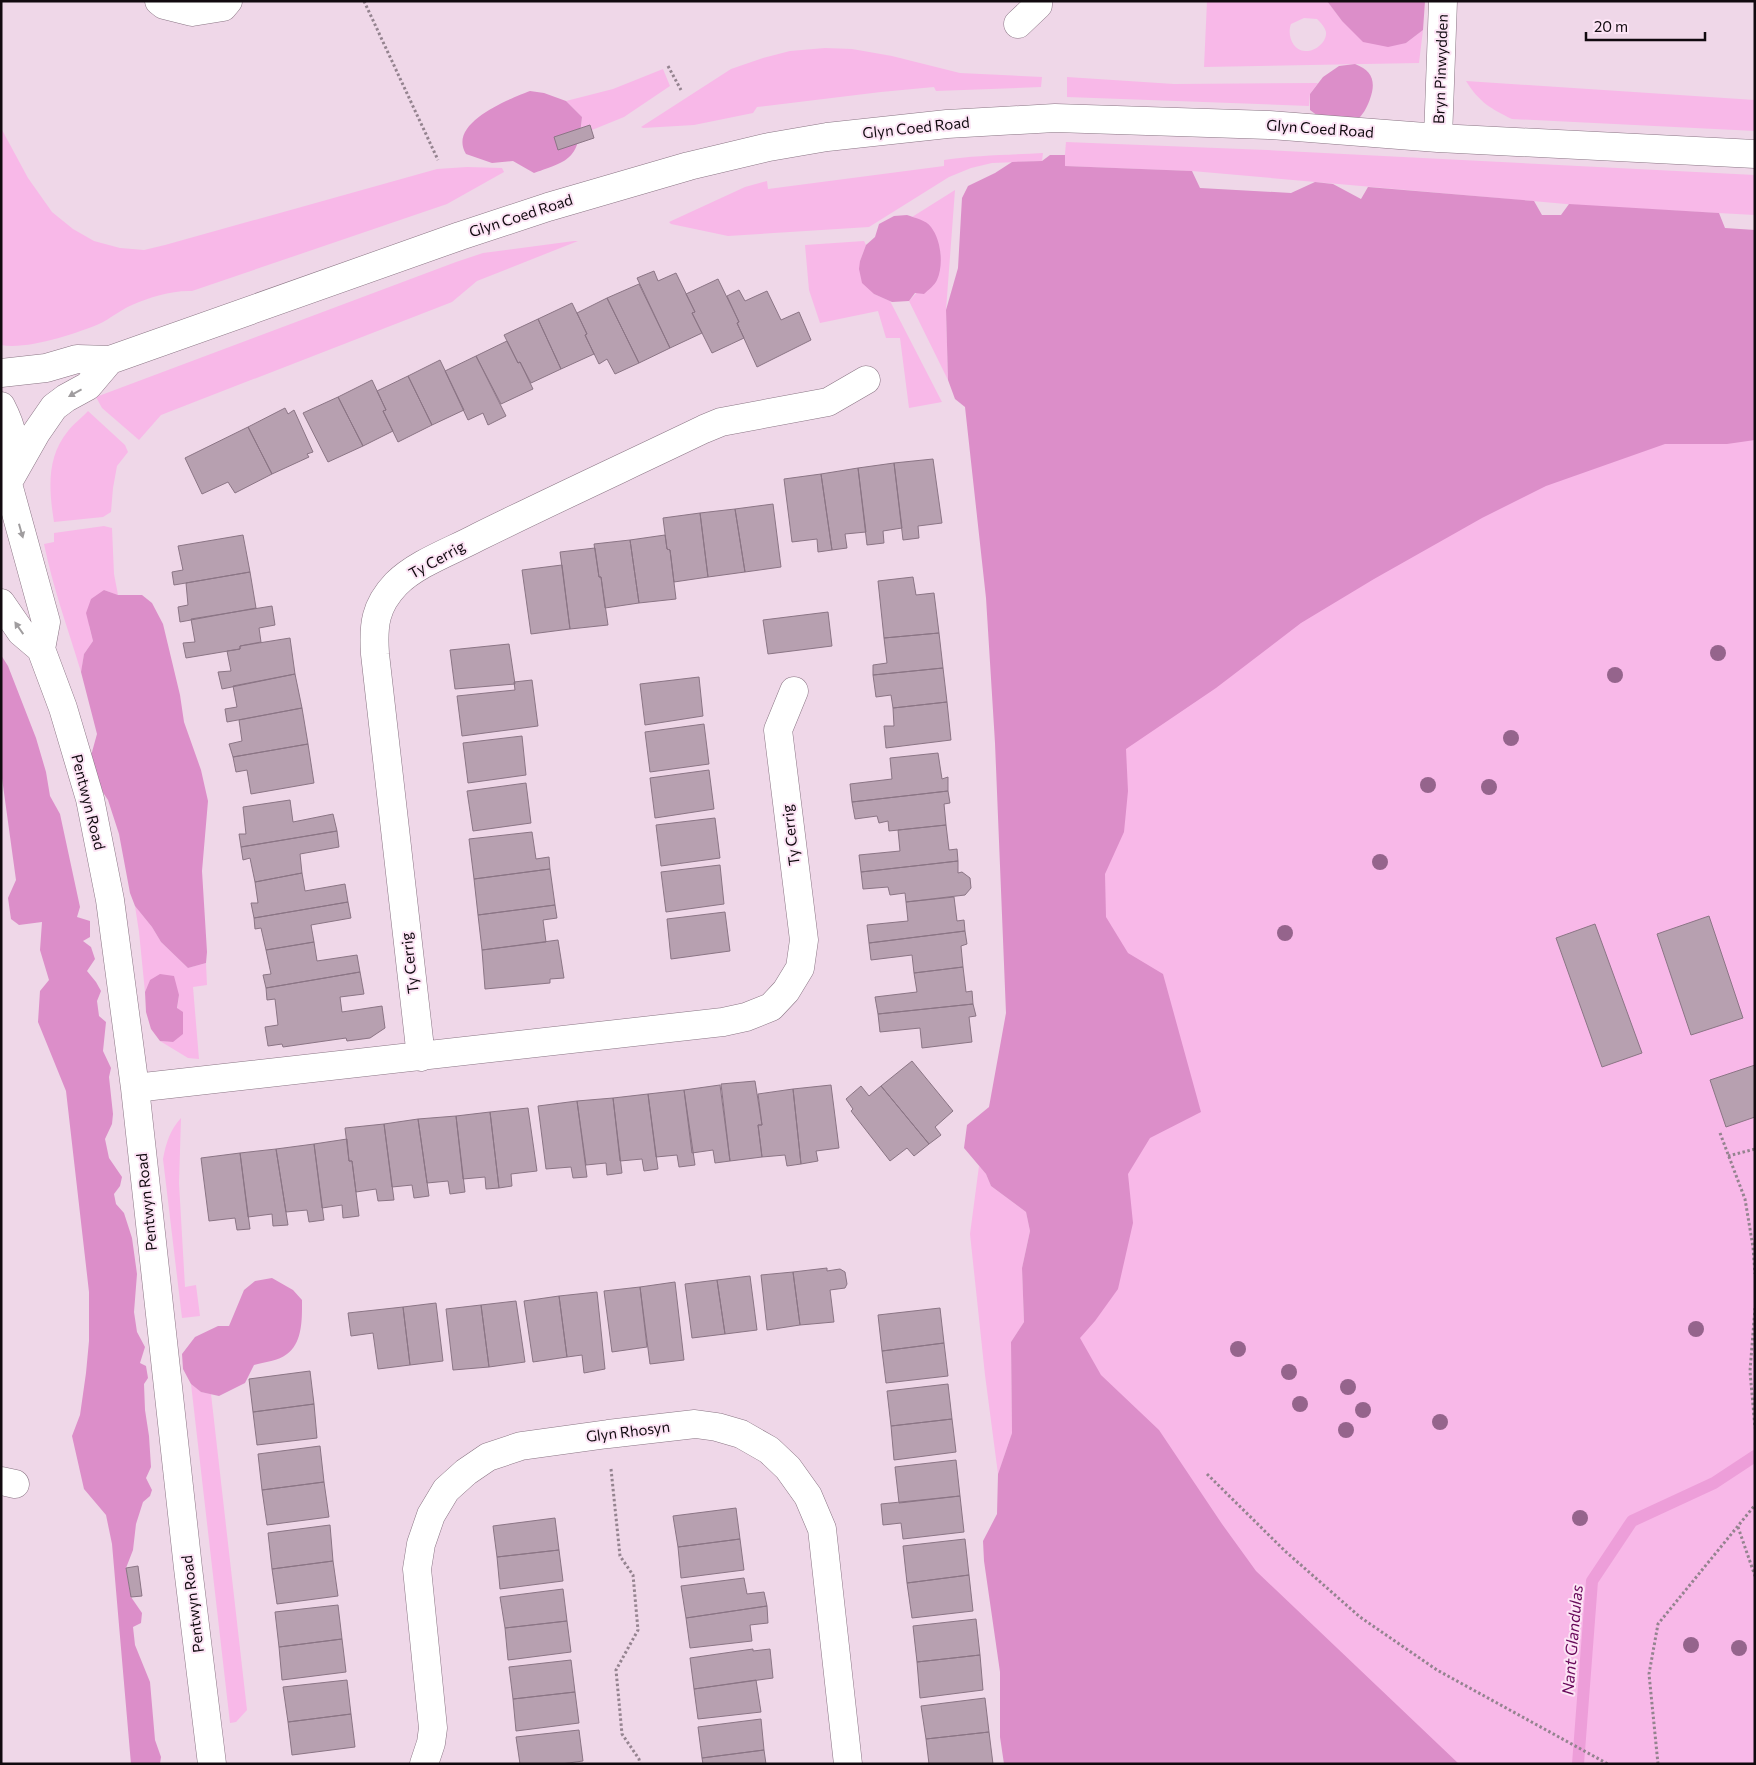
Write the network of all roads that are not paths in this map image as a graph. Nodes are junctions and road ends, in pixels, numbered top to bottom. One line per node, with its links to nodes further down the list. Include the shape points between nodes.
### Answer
1 (159, 1): 2 (street, via 192,12 223,7)
2 (228, 1)
3 (1038, 1): 5 (street, via 1038,5)
4 (1443, 1): 6 (street, Bryn Pinwydden)
5 (1018, 24)
6 (1438, 138): 7 (street, Glyn Coed Road); 8 (street, Glyn Coed Road, via 1269,126 1055,118 947,124 769,147 689,166 539,210)
7 (1755, 154)
8 (110, 360): 9 (street, Glyn Coed Road, via 77,359 46,368); 12 (street, one-way to 12, via 88,386 54,408)
9 (1, 373)
10 (866, 380): 16 (street, Ty Cerrig, via 828,402 721,422 704,429 414,570 396,584 381,603 373,628 375,654)
11 (1, 406): 12 (street, via 12,428 15,452)
12 (7, 485): 14 (street, one-way to 14, via 46,622)
13 (1, 603): 14 (street, Pentwyn Road, one-way to 13, via 21,632)
14 (40, 649): 17 (street, Pentwyn Road, via 63,708 90,799 110,900)
15 (794, 691): 16 (street, Ty Cerrig, via 778,730 804,940 800,968 771,1007 723,1022)
16 (420, 1057): 17 (street, Ty Cerrig)
17 (135, 1088): 18 (street, Pentwyn Road)
18 (212, 1764)
19 (424, 1764): 20 (street, Glyn Rhosyn, via 433,1728 417,1569 420,1544 431,1515 446,1490 488,1457 521,1446 695,1424 741,1434 769,1450 788,1468 808,1496 822,1528)
20 (848, 1764)

